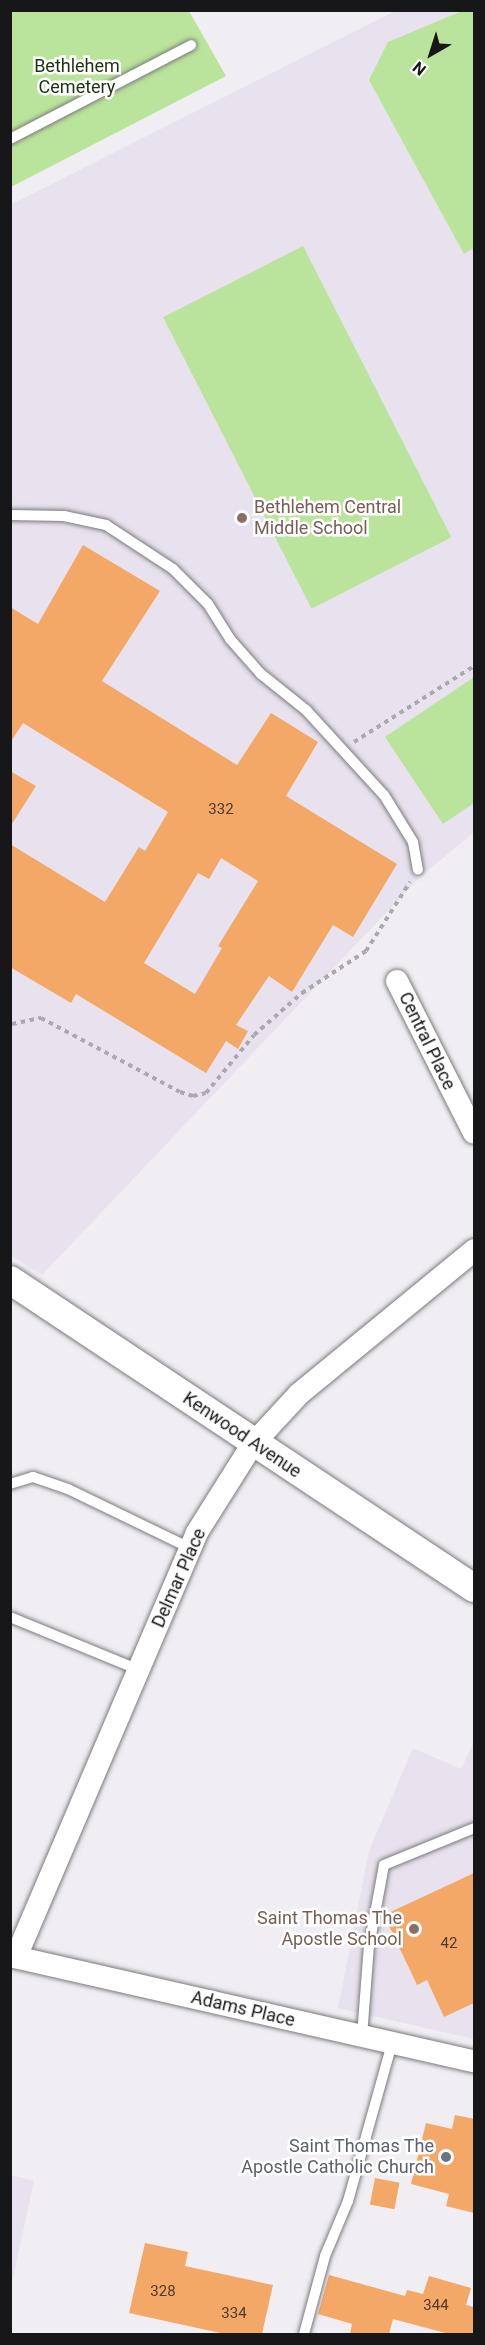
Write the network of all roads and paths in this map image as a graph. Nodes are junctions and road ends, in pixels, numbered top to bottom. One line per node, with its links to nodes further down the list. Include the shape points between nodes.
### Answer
1 (190, 45): 2 (lane)
2 (10, 139)
3 (10, 515): 5 (lane, via 64,516 106,525 141,545 208,604 230,639 261,674)
4 (474, 666): 5 (path, via 429,699 390,715)
5 (344, 749): 6 (lane, via 384,795 407,833)
6 (418, 870): 8 (path, via 366,951 302,993 254,1035 206,1093 193,1096 180,1092 41,1018)
7 (398, 981): 9 (street, Central Place)
8 (12, 1024)
9 (474, 1133)
10 (474, 1250): 12 (street, Delmar Place, via 299,1394)
11 (10, 1280): 12 (street, Kenwood Avenue, via 114,1346)
12 (252, 1445): 14 (street, Delmar Place); 15 (street, Kenwood Avenue)
13 (10, 1484): 14 (lane, via 33,1477 68,1489)
14 (190, 1548): 17 (street, Delmar Place)
15 (474, 1588)
16 (10, 1617): 17 (lane)
17 (140, 1670): 19 (street, Delmar Place)
18 (474, 1827): 20 (lane, via 384,1865 369,1946)
19 (13, 1957): 20 (street, Adams Place)
20 (362, 2036): 21 (street, Adams Place)
21 (392, 2043): 22 (street, Adams Place); 23 (lane, via 348,2201 325,2256)
22 (474, 2061)
23 (304, 2334)

